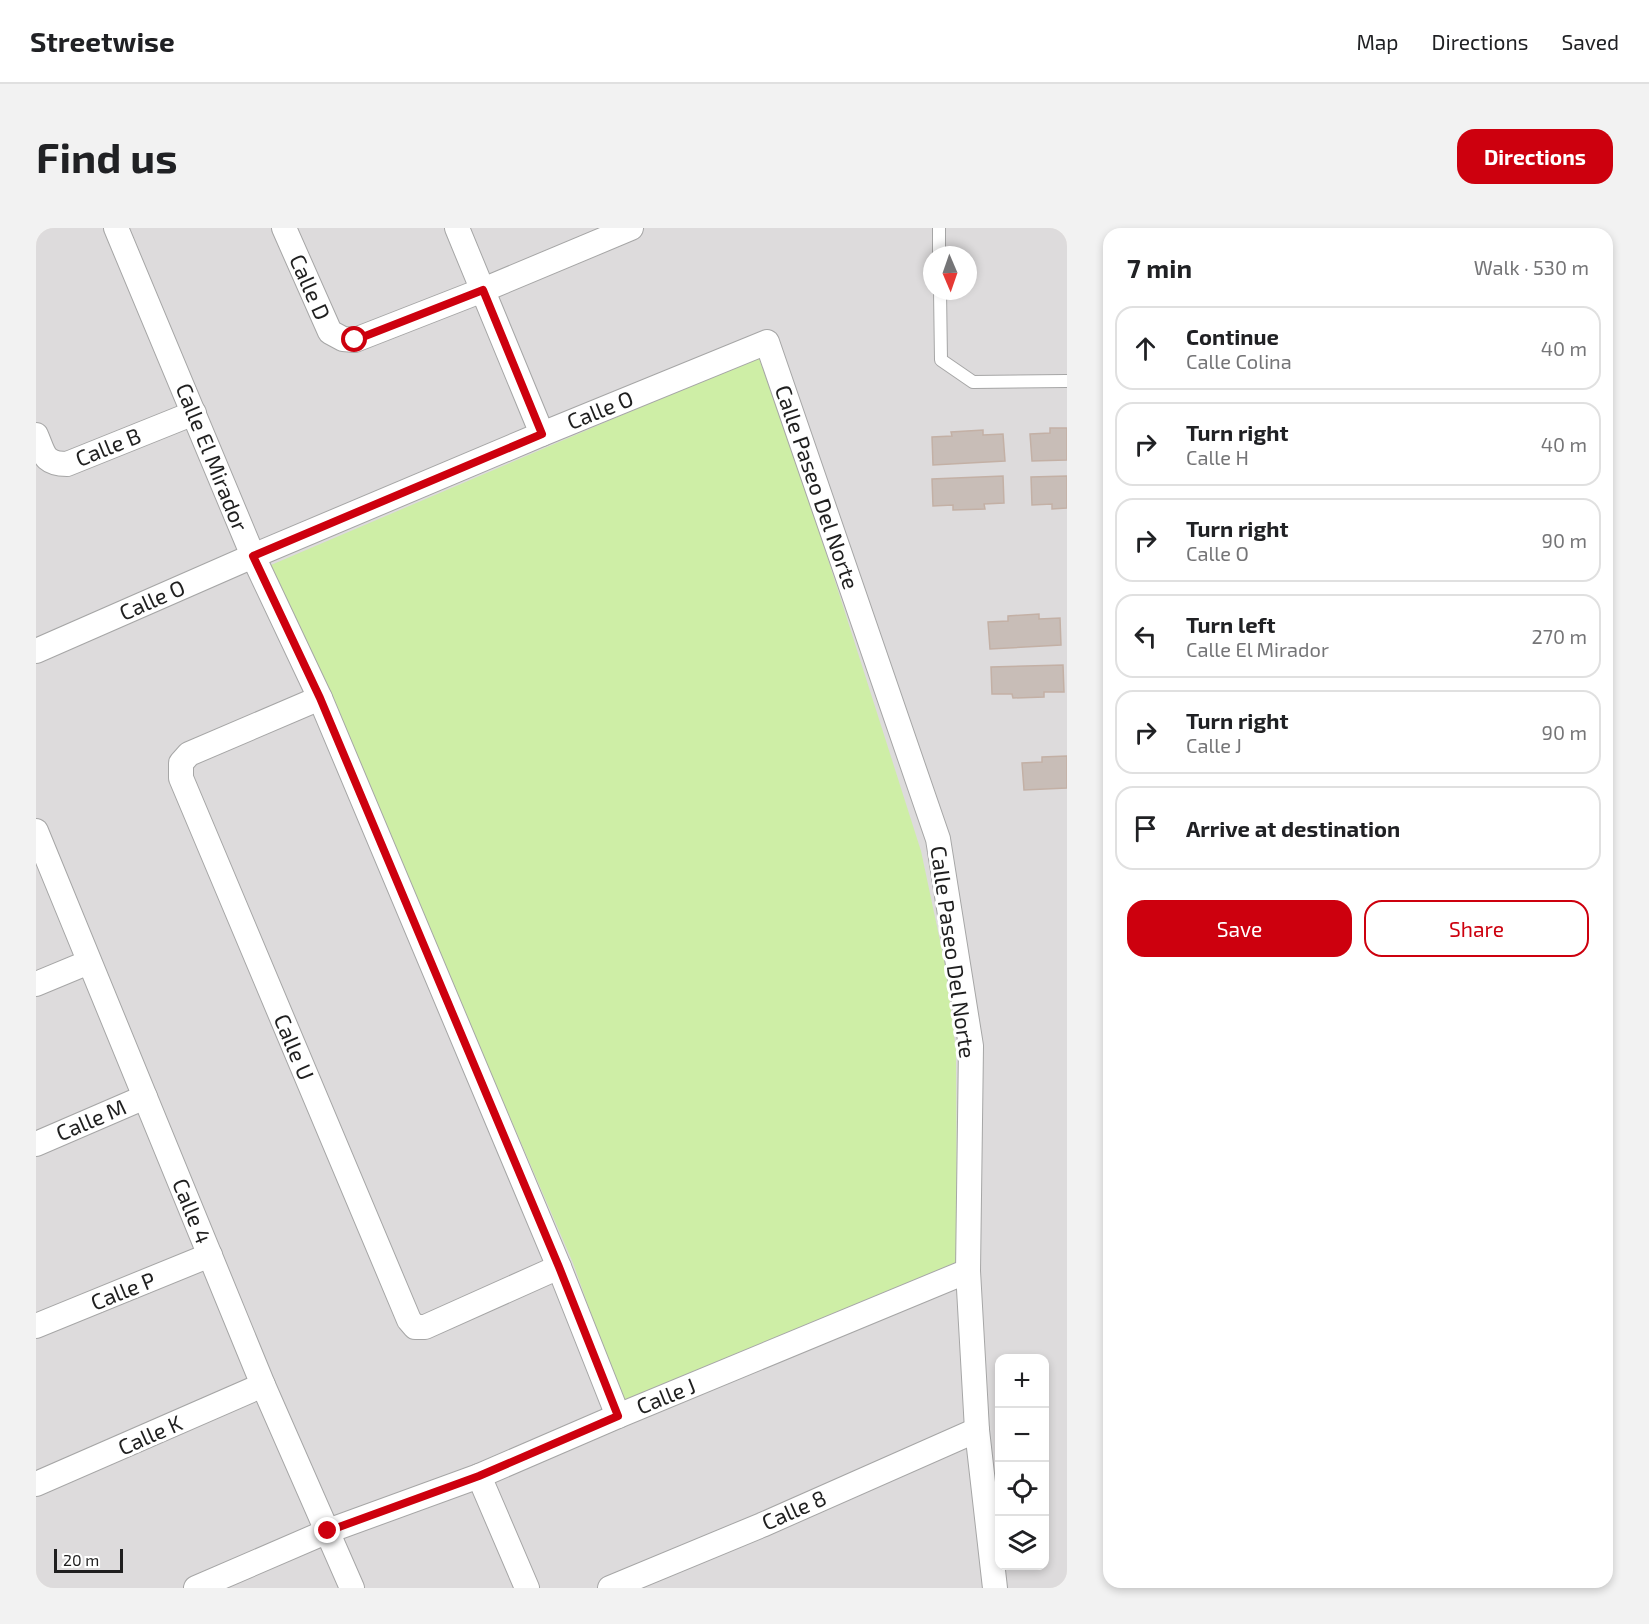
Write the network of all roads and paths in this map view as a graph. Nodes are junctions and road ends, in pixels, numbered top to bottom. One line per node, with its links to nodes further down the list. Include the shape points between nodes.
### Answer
1 (116, 228): 11 (street, Calle El Mirador)
2 (284, 228): 7 (street, Calle D, via 330,332 342,339 355,340)
3 (458, 228): 7 (street)
4 (632, 228): 7 (street)
5 (939, 228): 6 (lane)
6 (939, 246)
7 (483, 290): 12 (street)
8 (940, 300): 10 (lane, via 941,360 973,382)
9 (767, 342): 12 (street, Calle O); 24 (street, Calle Paseo Del Norte, via 938,839 971,1046)
10 (1067, 381)
11 (194, 413): 13 (street, Calle B, via 67,464 54,464 46,458); 14 (street, Calle El Mirador)
12 (542, 434): 14 (street, Calle O)
13 (36, 435)
14 (253, 556): 15 (street, Calle O); 16 (street, Calle El Mirador)
15 (36, 651)
16 (320, 698): 23 (street, Calle El Mirador); 23 (street, Calle U, via 189,754 181,763 181,778 409,1320 415,1327 425,1327)
17 (36, 831): 18 (street, Calle 4)
18 (89, 962): 19 (street); 20 (street, Calle 4)
19 (36, 984)
20 (145, 1097): 21 (street, Calle M); 22 (street, Calle 4)
21 (36, 1144)
22 (210, 1255): 25 (street, Calle P); 26 (street, Calle 4)
23 (559, 1267): 27 (street, Calle El Mirador)
24 (968, 1271): 27 (street, Calle J); 28 (street, Calle Paseo Del Norte)
25 (36, 1326)
26 (263, 1385): 30 (street, Calle K); 31 (street, Calle 4)
27 (618, 1416): 29 (street, Calle J)
28 (977, 1430): 35 (street, Calle 8); 36 (street, Calle Paseo Del Norte)
29 (479, 1476): 31 (street, Calle J); 34 (street)
30 (36, 1484)
31 (328, 1531): 32 (street, Calle J); 33 (street, Calle 4)
32 (196, 1588)
33 (352, 1588)
34 (527, 1588)
35 (610, 1588)
36 (995, 1588)

